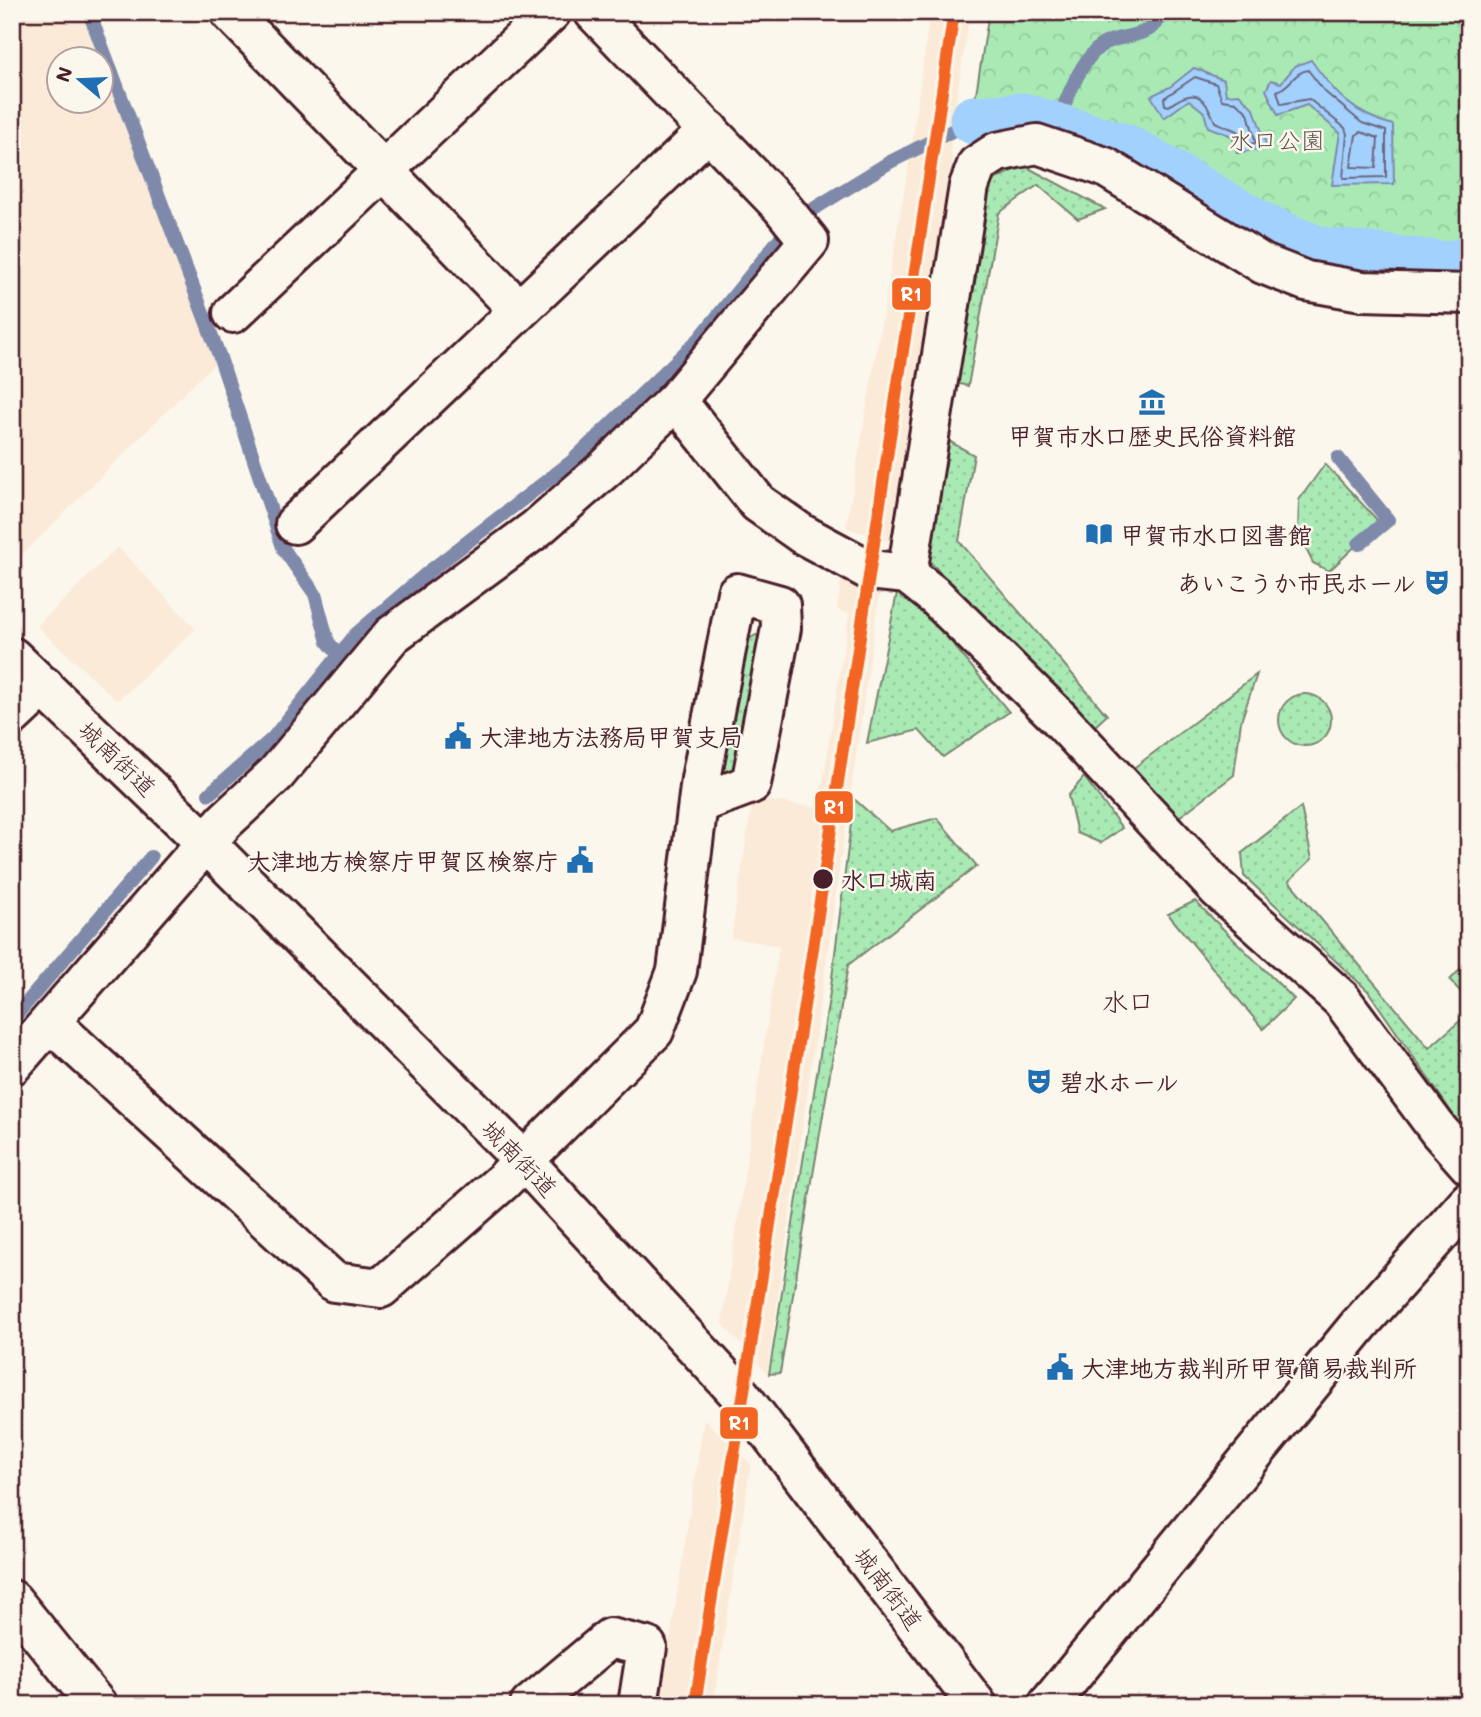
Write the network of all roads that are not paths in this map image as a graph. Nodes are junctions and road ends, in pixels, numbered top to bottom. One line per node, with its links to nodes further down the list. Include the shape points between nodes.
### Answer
1 (230, 12): 5 (street)
2 (551, 12): 5 (street)
3 (594, 12): 4 (street)
4 (709, 130): 7 (street); 9 (street, via 808,240)
5 (383, 170): 7 (street); 8 (street)
6 (1469, 294): 11 (street, via 1362,290 1306,281 1263,264 1105,167 1037,145 997,152 977,165 969,186)
7 (518, 309): 10 (street)
8 (233, 313)
9 (676, 400): 11 (street, via 758,503 802,534 869,570); 16 (street, via 536,529 392,635 276,774)
10 (295, 524)
11 (907, 574): 20 (street, via 1060,719 1218,889 1341,999)
12 (12, 657): 13 (street, 城南街道)
13 (44, 686): 14 (street); 16 (street, 城南街道)
14 (12, 716)
15 (698, 804): 15 (street, via 751,784 781,628 780,605 737,593); 19 (street, via 677,971 654,1031)
16 (205, 842): 17 (street); 19 (street, 城南街道)
17 (51, 1023): 18 (street); 19 (street, via 334,1282 381,1287)
18 (12, 1065)
19 (523, 1160): 26 (street, 城南街道, via 742,1396)
20 (1469, 1165)
21 (1469, 1201): 27 (street, via 1359,1325)
22 (12, 1600): 23 (street)
23 (97, 1705)
24 (530, 1705): 25 (street, via 610,1638 647,1647)
25 (638, 1705)
26 (977, 1705)
27 (1048, 1705)

